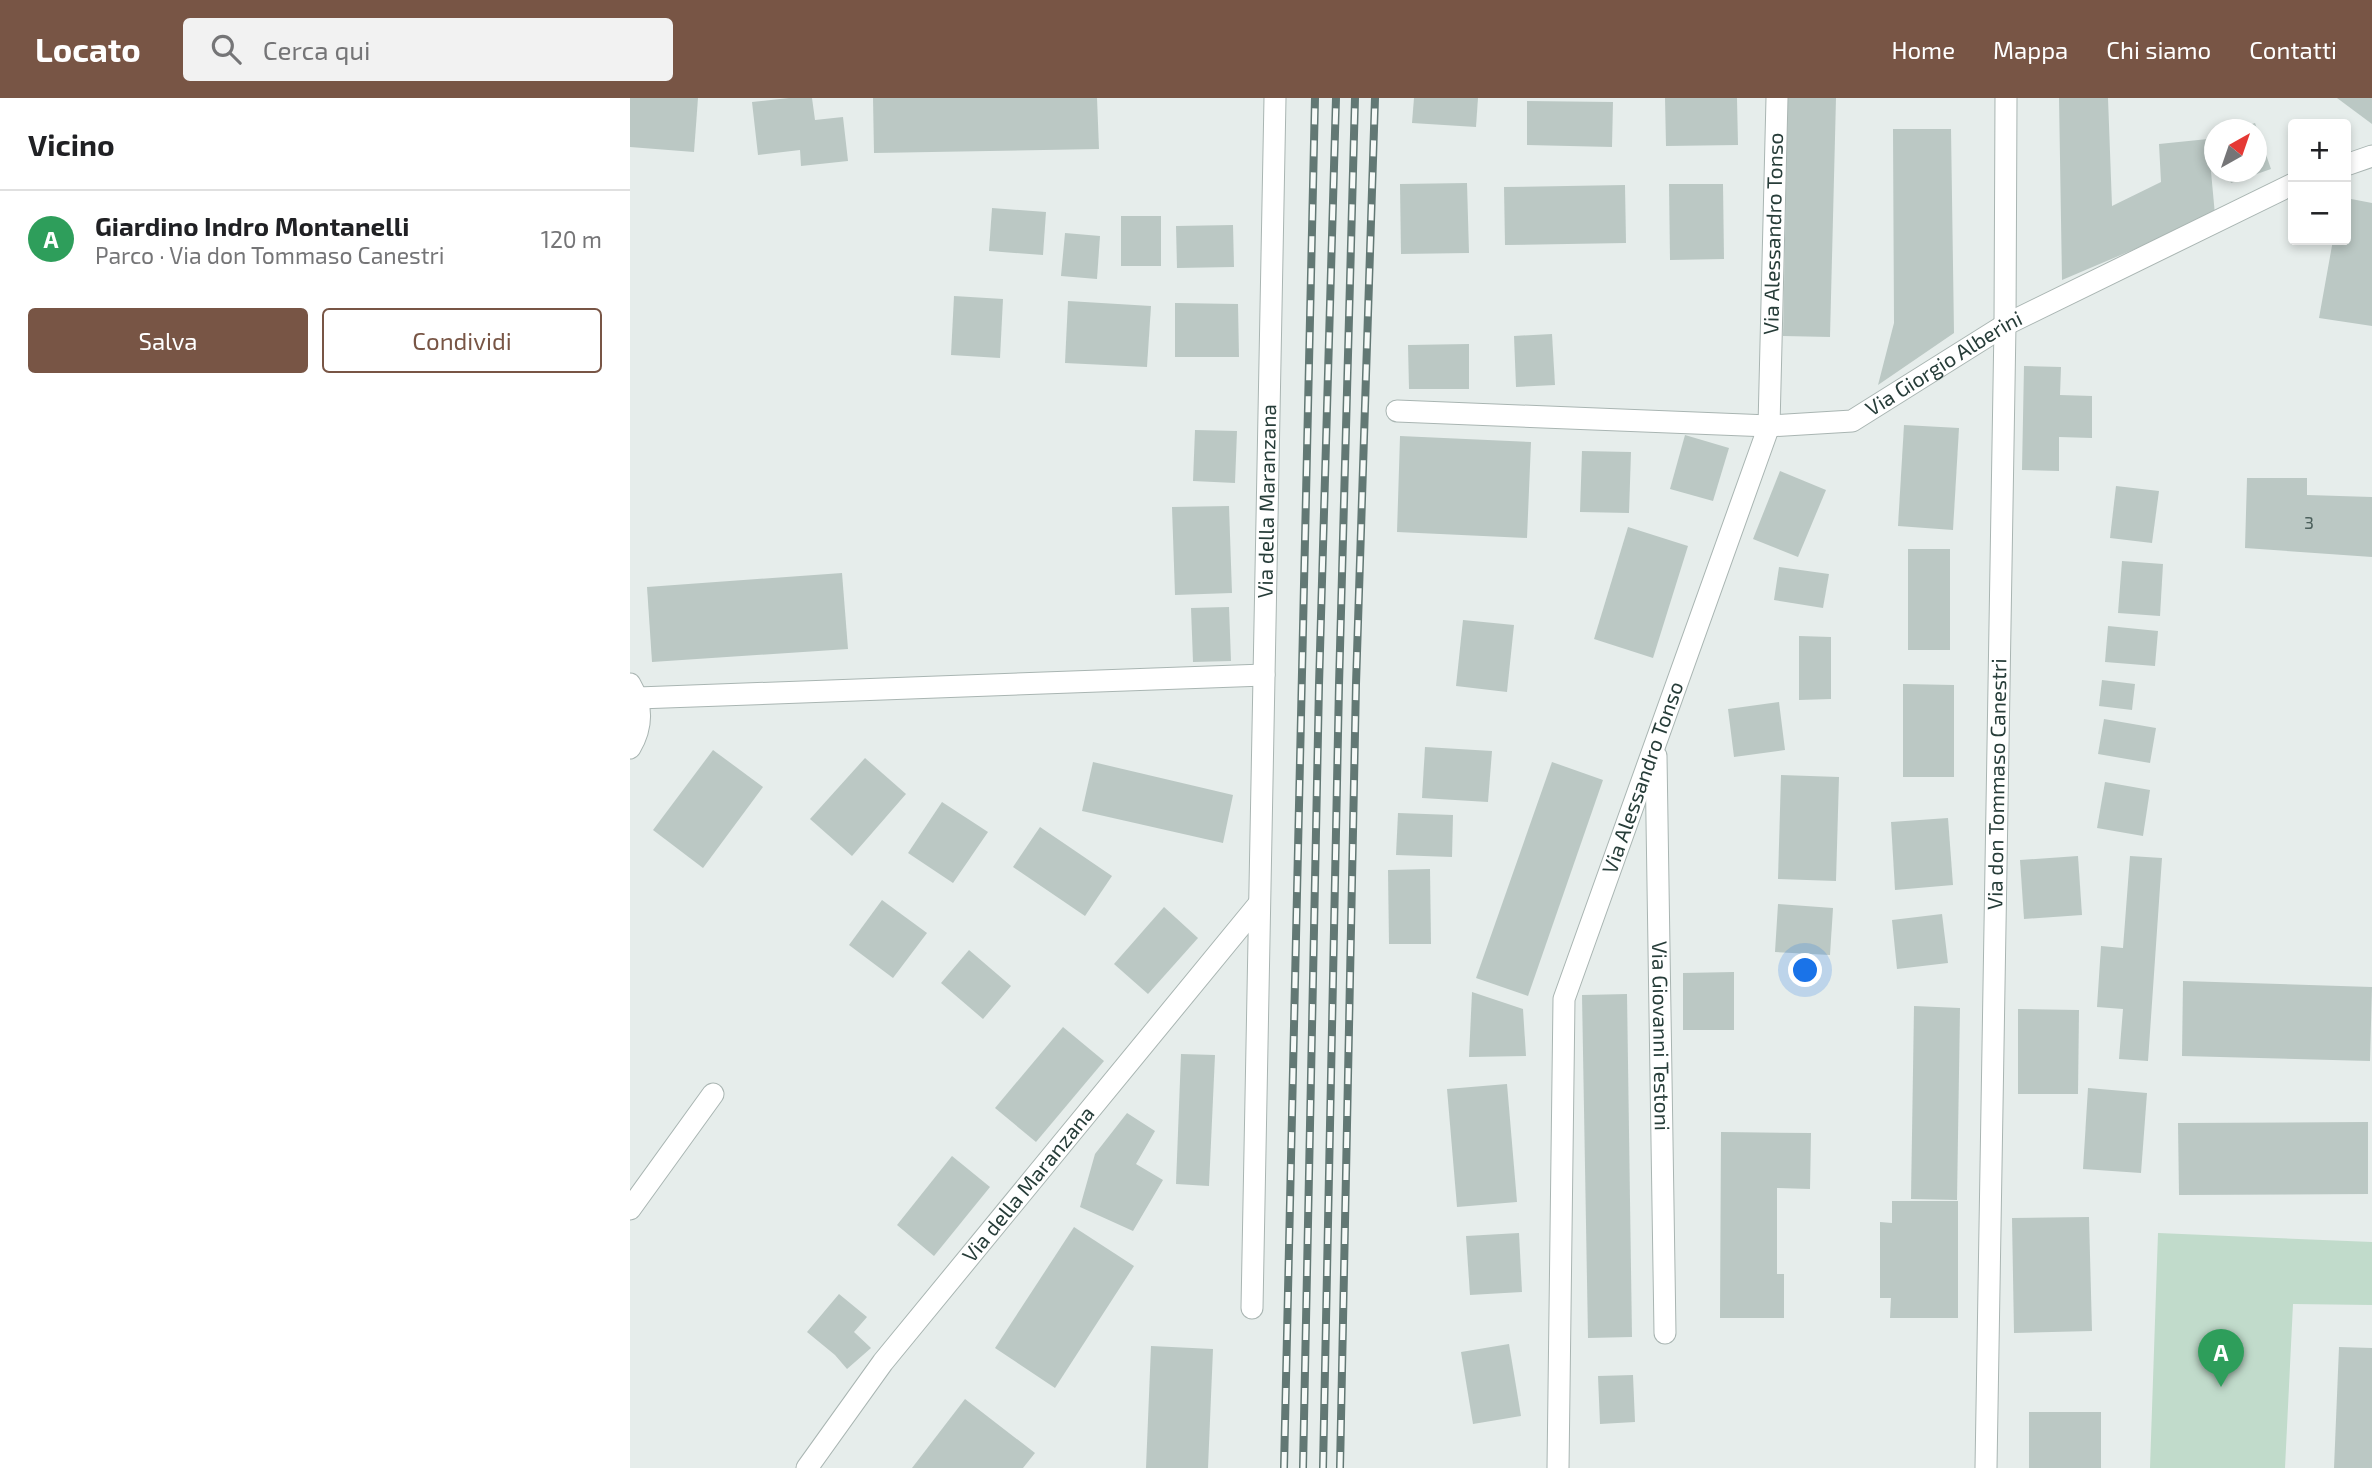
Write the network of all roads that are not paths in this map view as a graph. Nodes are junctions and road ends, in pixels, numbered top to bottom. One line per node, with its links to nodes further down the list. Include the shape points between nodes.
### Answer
1 (1275, 98): 10 (street, Via della Maranzana)
2 (1777, 98): 9 (street, Via Alessandro Tonso)
3 (2006, 98): 7 (street, Via don Tommaso Canestri)
4 (2372, 156): 5 (street)
5 (2351, 163)
6 (2288, 186): 7 (street, Via Giorgio Alberini)
7 (2005, 325): 9 (street, Via Giorgio Alberini, via 1852,421); 21 (street, Via don Tommaso Canestri)
8 (1397, 411): 9 (street, Via Giorgio Alberini)
9 (1769, 426): 12 (street, Via Alessandro Tonso)
10 (1264, 675): 11 (street); 14 (street, Via della Maranzana)
11 (634, 691): 13 (street, via 641,716)
12 (1656, 740): 18 (street, Via Giovanni Testoni); 20 (street, Via Alessandro Tonso, via 1564,999)
13 (630, 748)
14 (1258, 905): 17 (street, Via della Maranzana); 19 (street, Via della Maranzana, via 883,1362)
15 (713, 1094): 16 (street)
16 (630, 1209)
17 (1252, 1308)
18 (1665, 1333)
19 (807, 1468)
20 (1558, 1468)
21 (1986, 1468)

